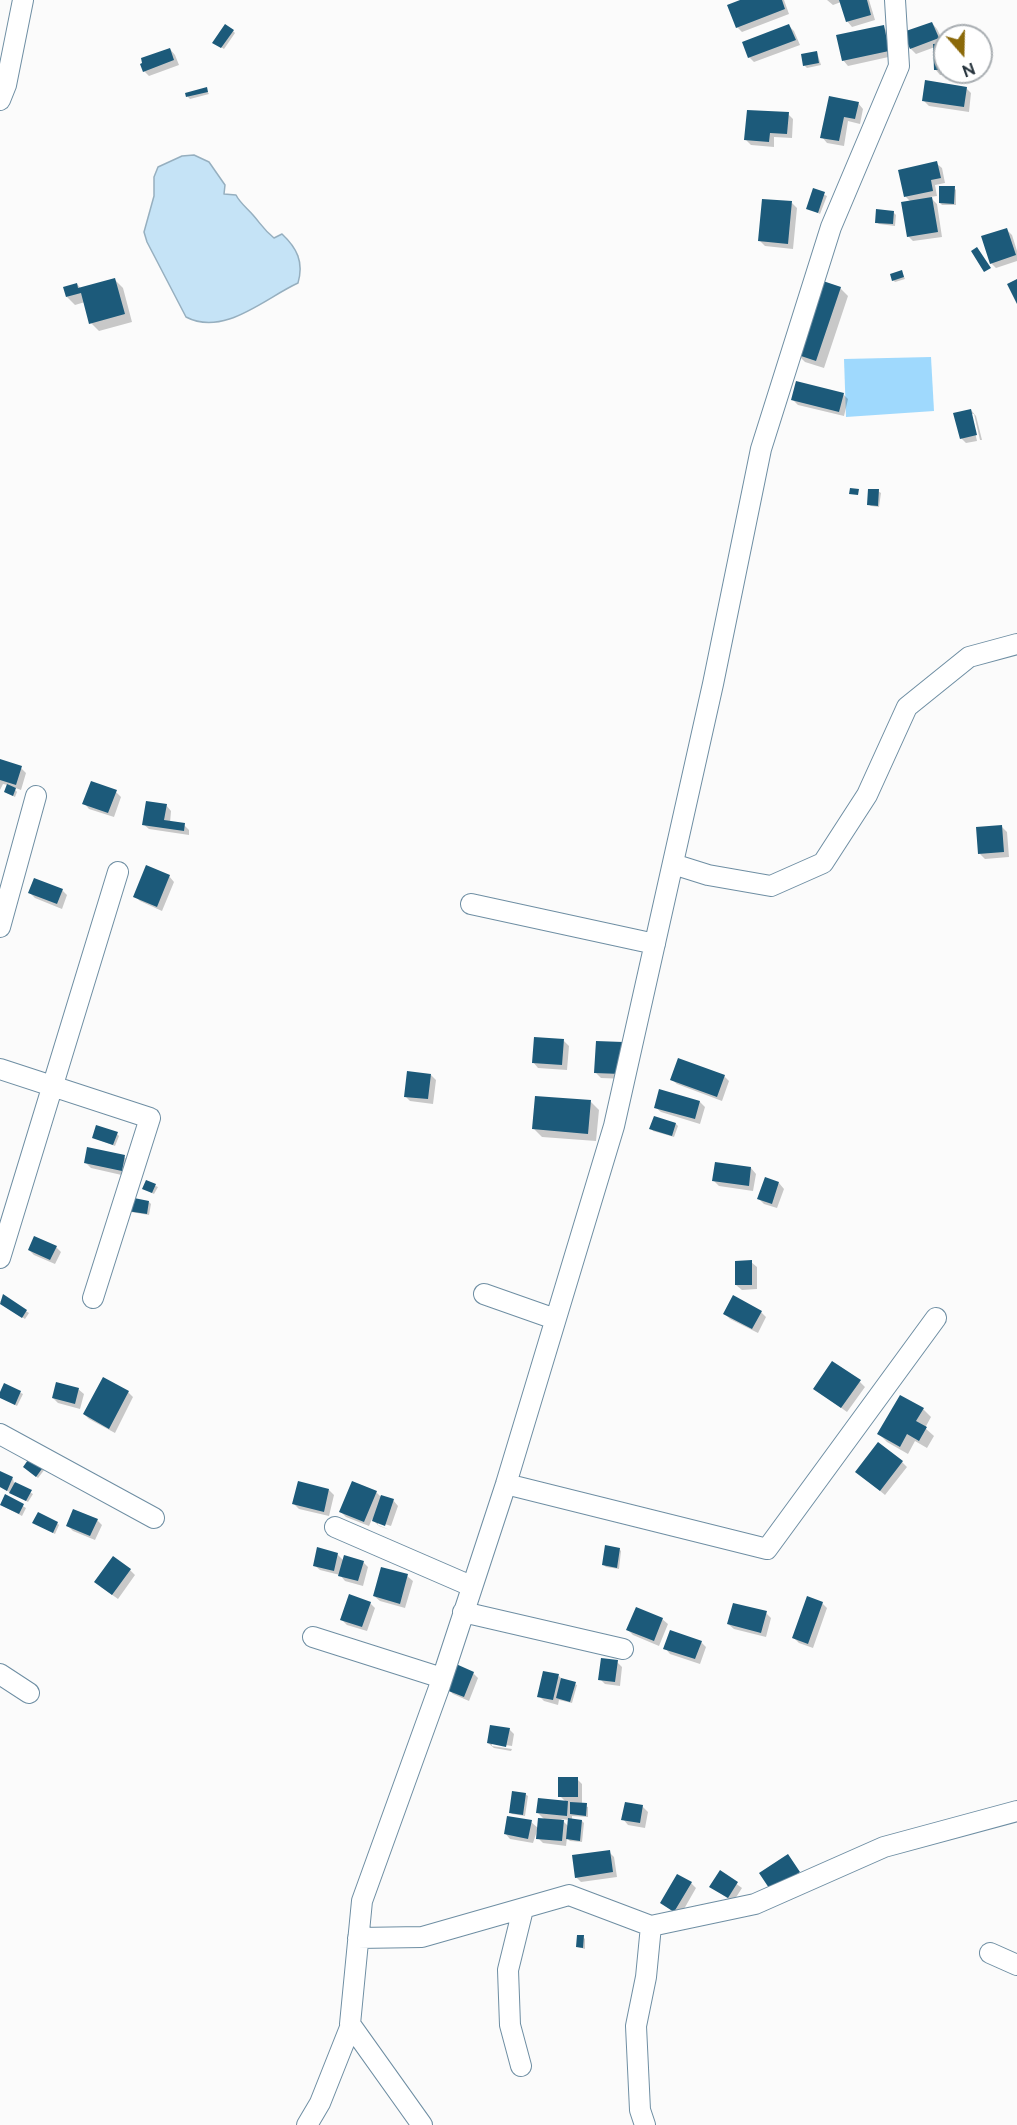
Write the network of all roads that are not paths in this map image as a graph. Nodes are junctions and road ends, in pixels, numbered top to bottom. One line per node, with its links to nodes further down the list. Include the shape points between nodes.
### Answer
1 (23, 0): 3 (street)
2 (896, 0): 6 (street, via 899,66 831,226 761,448)
3 (0, 99)
4 (1017, 644): 6 (street, via 969,657 907,707 867,795 823,863 771,886 708,875)
5 (36, 796): 9 (street)
6 (673, 864): 10 (street)
7 (118, 872): 12 (street)
8 (471, 904): 10 (street)
9 (0, 927)
10 (655, 944): 17 (street, via 614,1126)
11 (0, 1070): 12 (street)
12 (52, 1086): 13 (street); 15 (street, via 150,1118)
13 (0, 1258)
14 (484, 1294): 17 (street)
15 (93, 1298)
16 (936, 1318): 19 (street, via 767,1549)
17 (555, 1319): 19 (street)
18 (0, 1434): 20 (street)
19 (506, 1484): 22 (street)
20 (154, 1518)
21 (335, 1527): 22 (street)
22 (471, 1586): 23 (street)
23 (463, 1612): 25 (street); 27 (street)
24 (313, 1637): 27 (street)
25 (623, 1649)
26 (0, 1674): 28 (street)
27 (442, 1678): 32 (street, via 362,1901)
28 (29, 1693)
29 (1017, 1810): 31 (street, via 884,1847 755,1904)
30 (523, 1909): 31 (street, via 569,1895); 32 (street, via 422,1937); 36 (street, via 508,1970 510,2025)
31 (651, 1926): 39 (street, via 636,2026 640,2110)
32 (358, 1938): 35 (street)
33 (990, 1953): 34 (street)
34 (1017, 1965)
35 (351, 2025): 37 (street, via 320,2103); 38 (street)
36 (520, 2066)
37 (307, 2125)
38 (422, 2125)
39 (645, 2125)

